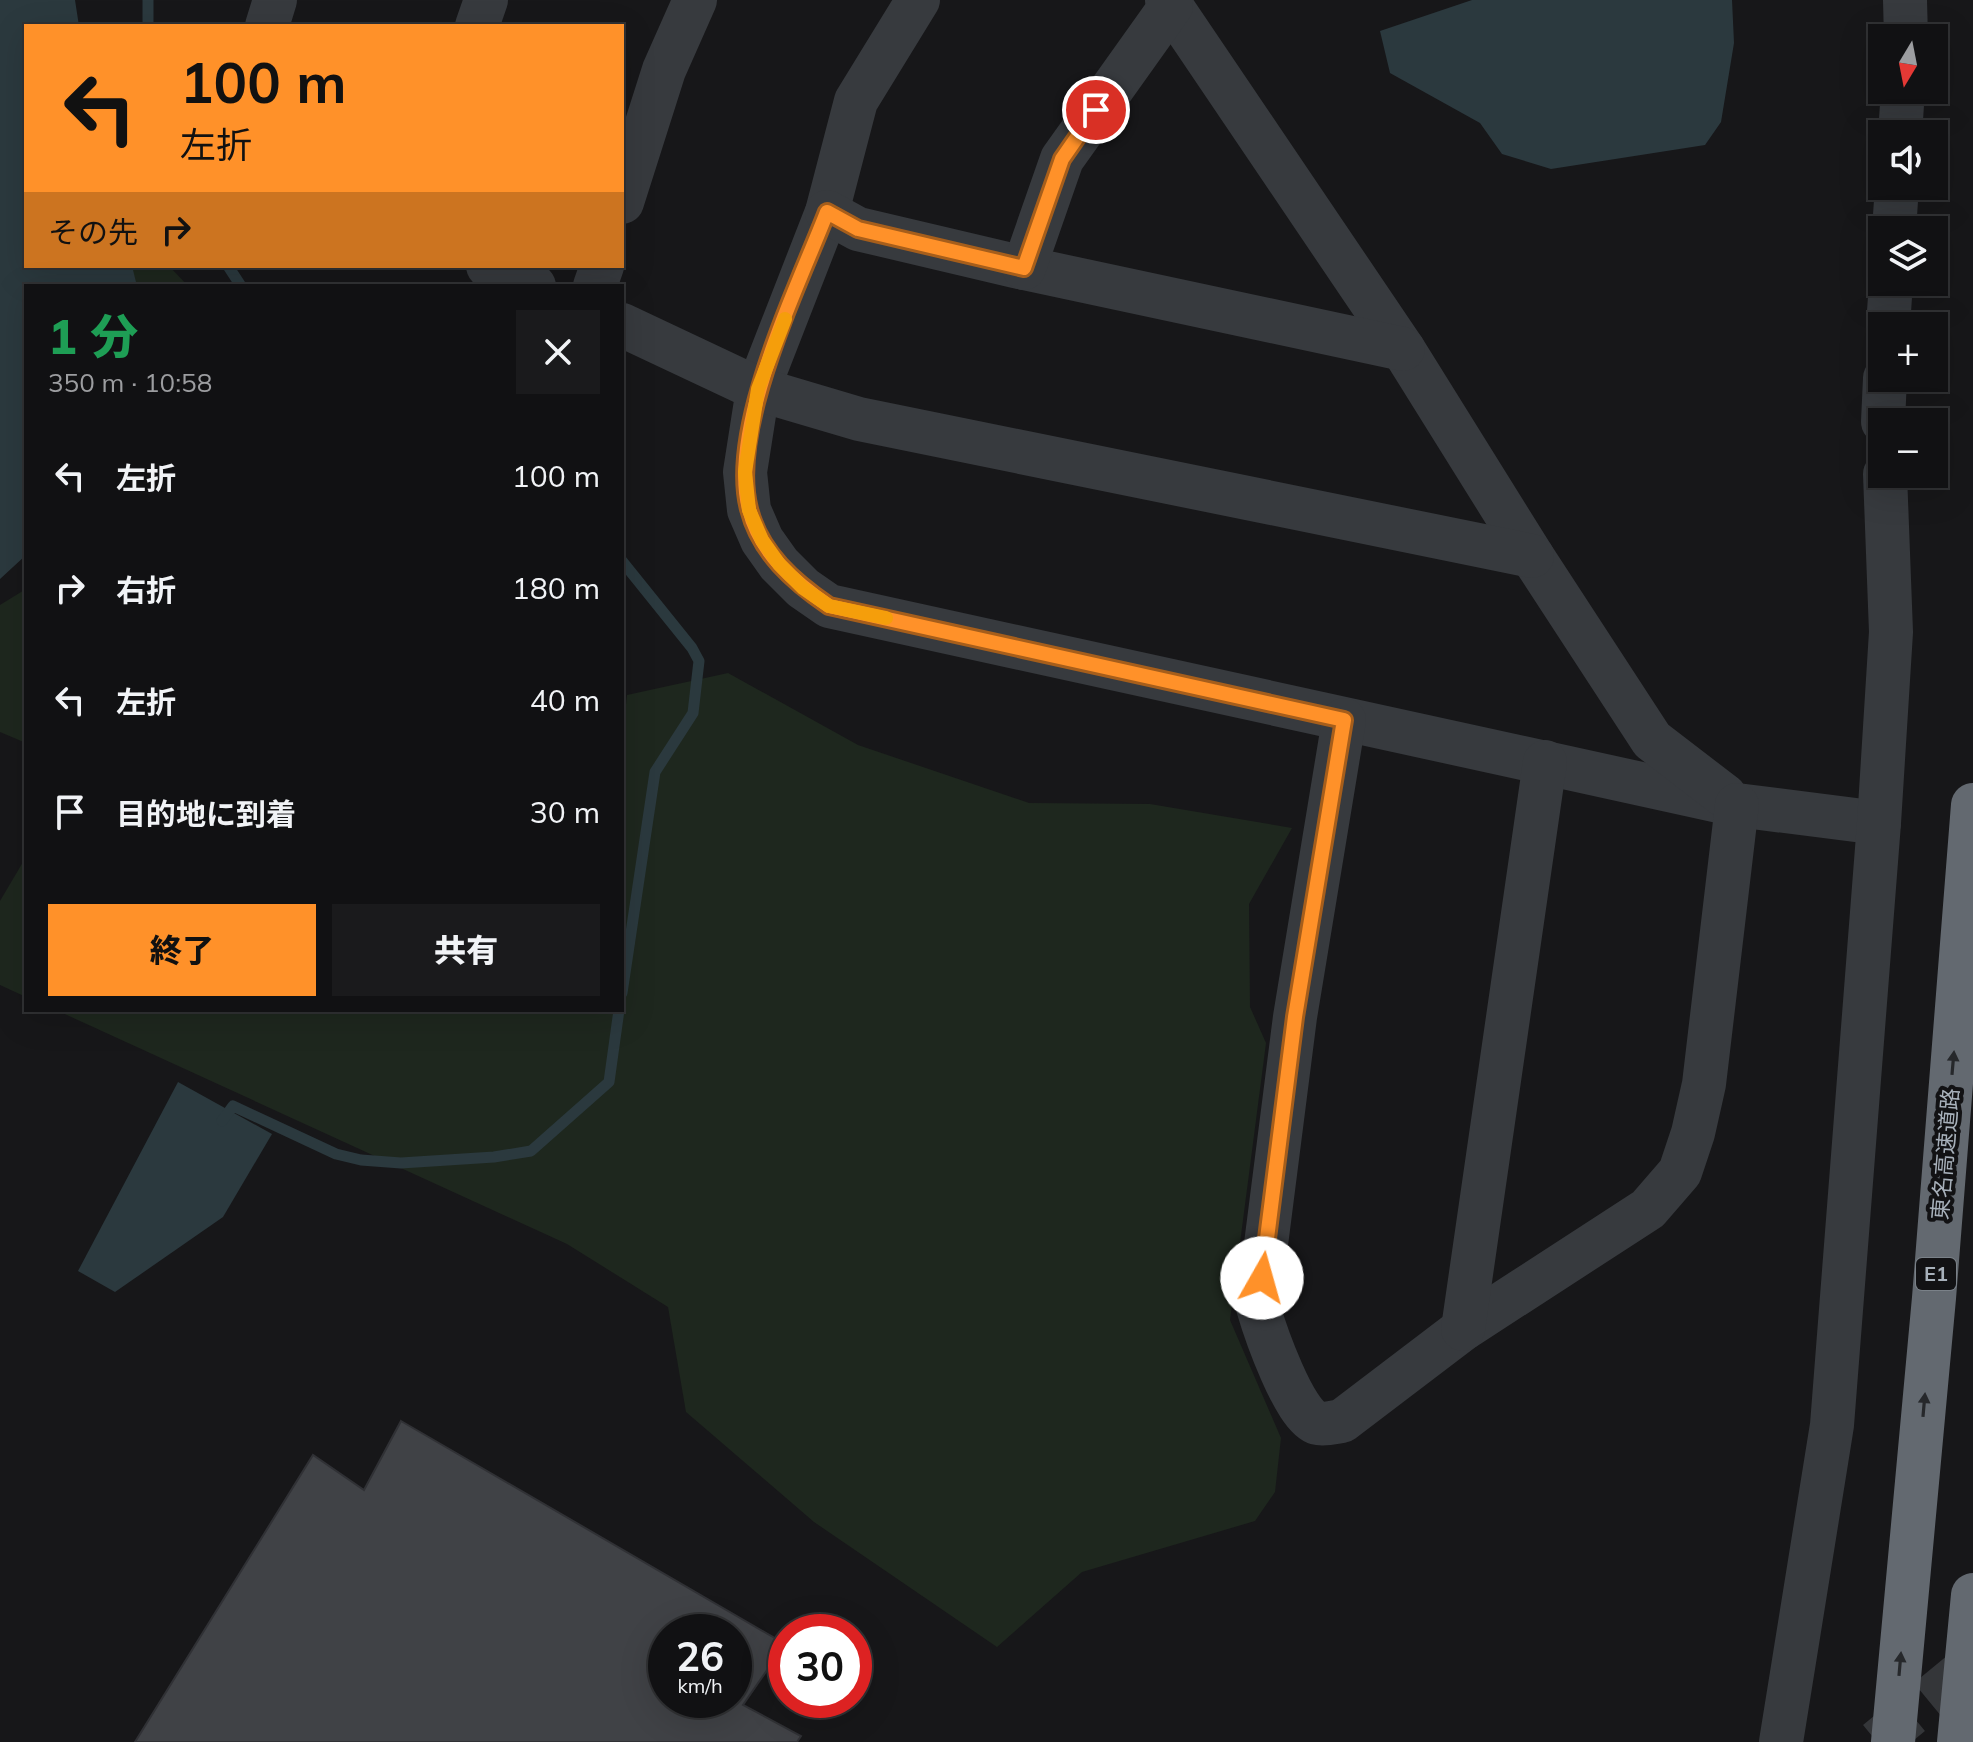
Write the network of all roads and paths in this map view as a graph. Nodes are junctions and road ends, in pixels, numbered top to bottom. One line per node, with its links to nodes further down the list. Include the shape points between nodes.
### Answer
1 (275, 0): 7 (street)
2 (486, 0): 8 (street)
3 (695, 0): 10 (street, via 664,70)
4 (918, 0): 11 (street, via 856,101)
5 (1905, 0): 9 (street)
6 (1169, 3): 13 (street, via 1062,159); 16 (street)
7 (268, 24)
8 (478, 24)
9 (1906, 24)
10 (624, 196)
11 (827, 212): 13 (street, via 858,229); 17 (street)
12 (493, 268): 14 (street)
13 (1024, 268): 16 (street)
14 (529, 284)
15 (624, 326): 17 (street)
16 (1403, 349): 19 (street)
17 (758, 389): 19 (street, via 859,419); 20 (street, via 745,472 749,510 779,564 829,606)
18 (1886, 488): 24 (street, via 1891,632)
19 (1532, 556): 22 (street, via 1652,740)
20 (1344, 720): 21 (street); 25 (street, via 1295,1017 1258,1307 1300,1411 1317,1423 1342,1421)
21 (1545, 762): 22 (street); 25 (street)
22 (1737, 805): 24 (street); 25 (street, via 1704,1084 1680,1172 1648,1209)
23 (1973, 805): 28 (highway, 東名高速道路 / E1, one-way to 23)
24 (1879, 823): 27 (street, via 1832,1425)
25 (1463, 1329)
26 (1973, 1595): 29 (highway)
27 (1781, 1742)
28 (1893, 1742)
29 (1959, 1742)

